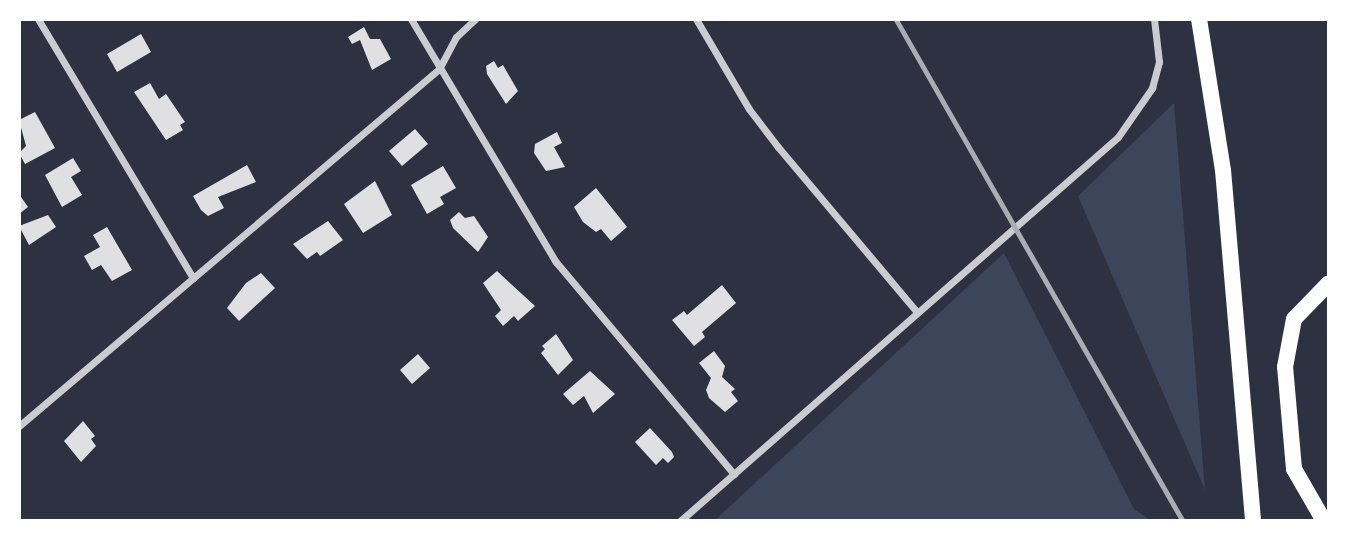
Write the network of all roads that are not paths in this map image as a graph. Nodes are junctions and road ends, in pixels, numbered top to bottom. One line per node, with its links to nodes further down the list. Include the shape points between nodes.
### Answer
1 (38, 19): 8 (street)
2 (411, 19): 7 (street)
3 (475, 19): 7 (street, via 456,37)
4 (696, 19): 10 (street, via 771,138)
5 (1154, 19): 10 (street, via 1159,62 1140,111 1016,230)
6 (1199, 19): 14 (highway, via 1223,170)
7 (439, 69): 8 (street); 12 (street, via 556,262)
8 (193, 278): 11 (street)
9 (1329, 283): 15 (highway, via 1294,319 1285,368 1294,469)
10 (917, 312): 12 (street)
11 (19, 426)
12 (734, 474): 13 (street)
13 (680, 521)
14 (1253, 521)
15 (1324, 521)

